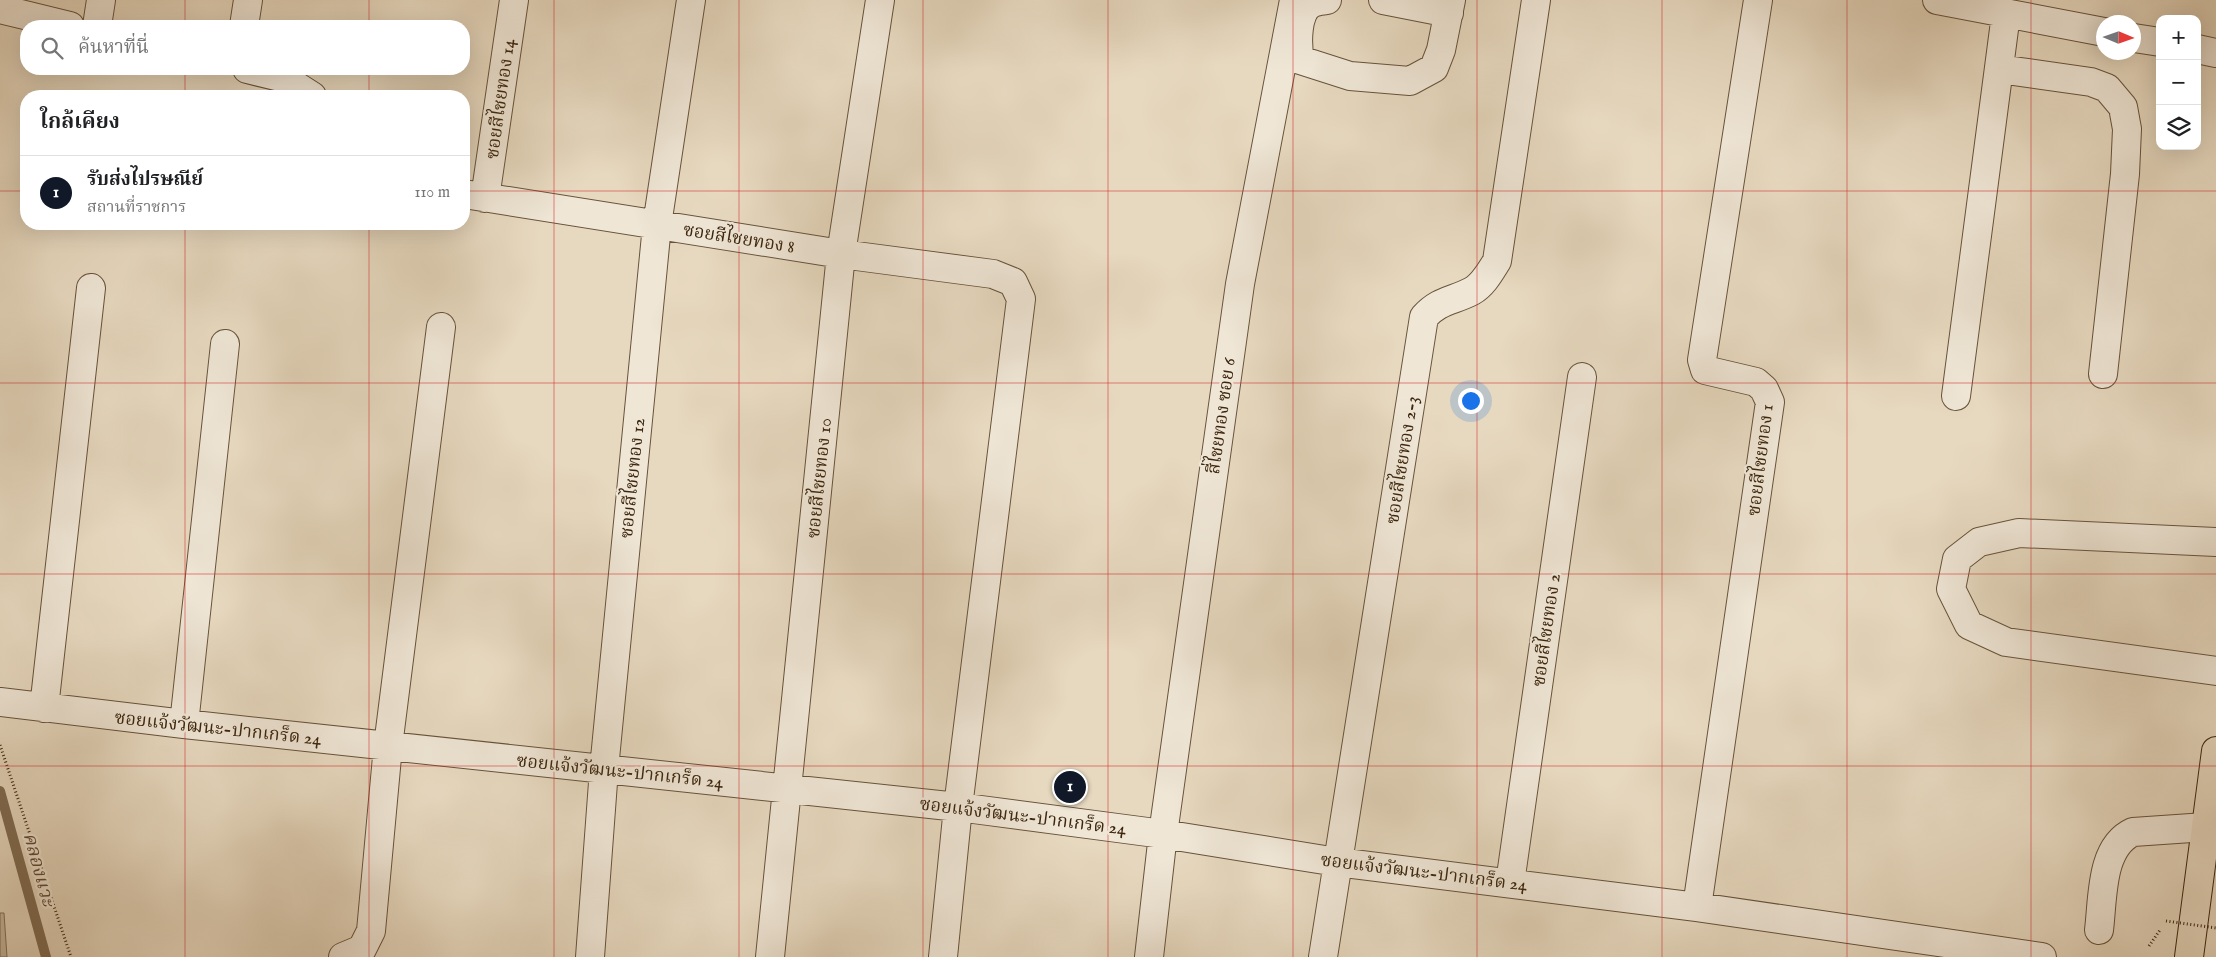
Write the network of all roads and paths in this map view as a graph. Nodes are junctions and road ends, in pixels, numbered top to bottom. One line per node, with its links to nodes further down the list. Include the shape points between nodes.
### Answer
1 (101, 0): 16 (street)
2 (248, 0): 17 (street)
3 (514, 0): 26 (street, ซอยสีไชยทอง 14)
4 (691, 0): 27 (street, ซอยสีไชยทอง 12)
5 (880, 0): 28 (street, ซอยสีไชยทอง 10)
6 (1294, 0): 47 (street, สี่ไชยทอง ซอย 6, via 1240,284)
7 (1327, 0): 12 (street, via 1312,4 1303,11 1298,39 1300,60 1350,76 1410,81 1434,68)
8 (1383, 0): 12 (street)
9 (1536, 0): 48 (street, ซอยสีไชยทอง 2-3, via 1497,261 1473,291 1440,303 1424,318)
10 (1758, 0): 50 (street, ซอยสีไชยทอง 1, via 1702,360 1705,370 1756,382 1764,389 1770,402)
11 (1937, 0): 14 (street)
12 (1450, 6)
13 (0, 9): 15 (street)
14 (2006, 14): 18 (street); 23 (street)
15 (45, 20)
16 (98, 20)
17 (245, 20)
18 (2096, 31)
19 (2141, 39): 20 (street)
20 (2156, 41)
21 (2201, 50): 22 (street)
22 (2216, 53)
23 (1999, 69): 32 (street, via 2091,82 2107,88 2123,107 2127,129 2125,174); 34 (street)
24 (272, 75): 25 (street, via 284,78)
25 (303, 90)
26 (474, 196): 27 (street, ซอยสีไชยทอง 8)
27 (657, 225): 28 (street, ซอยสีไชยทอง 8); 43 (street, ซอยสีไชยทอง 12)
28 (841, 254): 44 (street, ซอยสีไชยทอง 10); 45 (street, ซอยสีไชยทอง 8, via 993,274 1013,282 1021,299)
29 (91, 288): 38 (street)
30 (441, 327): 41 (street)
31 (225, 344): 39 (street)
32 (2103, 374)
33 (1582, 377): 49 (street, ซอยสีไชยทอง 2)
34 (1956, 396)
35 (2216, 542): 36 (street, via 2020,533 1979,542 1958,559 1951,589 1969,625 2006,642)
36 (2216, 670)
37 (0, 702): 38 (street, ซอยแจ้งวัฒนะ-ปากเกร็ด 24)
38 (44, 708): 39 (street, ซอยแจ้งวัฒนะ-ปากเกร็ด 24)
39 (184, 724): 41 (street, ซอยแจ้งวัฒนะ-ปากเกร็ด 24)
40 (0, 745): 54 (path)
41 (388, 746): 43 (street, ซอยแจ้งวัฒนะ-ปากเกร็ด 24); 55 (street, via 371,931 362,949)
42 (2216, 751): 46 (main road)
43 (604, 769): 44 (street, ซอยแจ้งวัฒนะ-ปากเกร็ด 24); 56 (street, ซอยสีไชยทอง 12)
44 (787, 788): 45 (street, ซอยแจ้งวัฒนะ-ปากเกร็ด 24); 57 (street, ซอยสีไชยทอง 10)
45 (958, 807): 47 (street, ซอยแจ้งวัฒนะ-ปากเกร็ด 24); 58 (street)
46 (2206, 827): 52 (street, via 2133,832 2124,836 2115,846 2107,871); 62 (main road)
47 (1163, 834): 48 (street, ซอยแจ้งวัฒนะ-ปากเกร็ด 24); 59 (street, สี่ไชยทอง ซอย 6)
48 (1337, 862): 49 (street, ซอยแจ้งวัฒนะ-ปากเกร็ด 24); 60 (street, ซอยสีไชยทอง 2-3)
49 (1510, 883): 50 (street, ซอยแจ้งวัฒนะ-ปากเกร็ด 24)
50 (1697, 907): 61 (street, ซอยแจ้งวัฒนะ-ปากเกร็ด 24)
51 (2216, 928): 53 (path, bridge, via 2166,921)
52 (2099, 930)
53 (2149, 946)
54 (71, 957)
55 (343, 957)
56 (590, 957)
57 (770, 957)
58 (943, 957)
59 (1149, 957)
60 (1323, 957)
61 (2042, 957)
62 (2189, 957)

